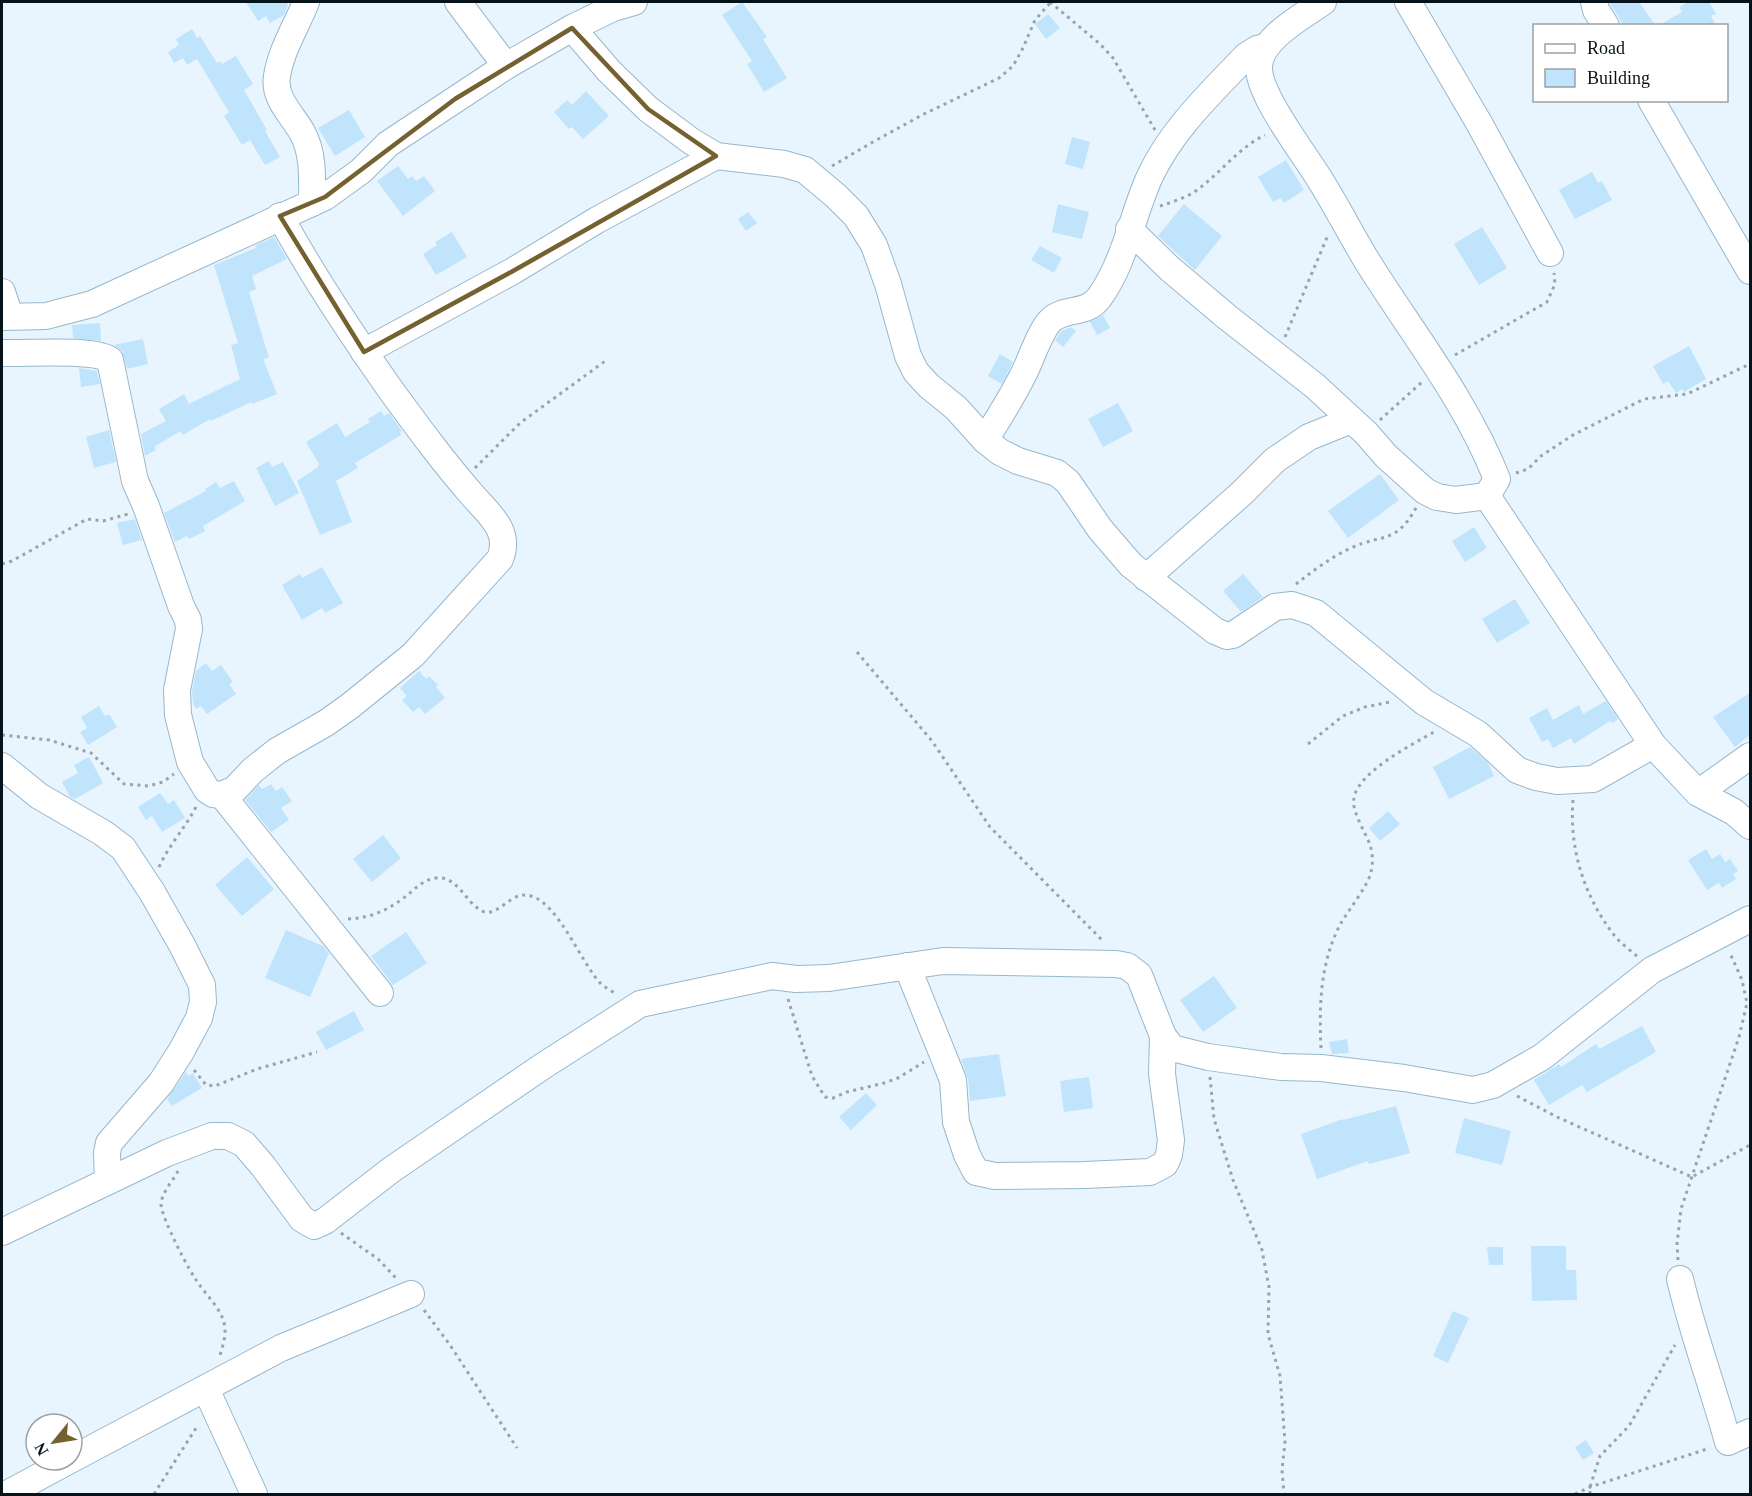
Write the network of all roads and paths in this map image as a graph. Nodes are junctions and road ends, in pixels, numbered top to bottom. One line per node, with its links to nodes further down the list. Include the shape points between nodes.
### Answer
1 (306, 2): 17 (street, via 277,77 278,92 303,134 309,153)
2 (458, 2): 11 (street)
3 (634, 2): 9 (street)
4 (1051, 2): 14 (path, via 1113,58); 16 (path, via 1035,20 1012,66 999,78 871,143)
5 (1323, 2): 10 (street)
6 (1408, 2): 21 (street)
7 (1594, 2): 8 (street)
8 (1605, 24)
9 (572, 28): 11 (street); 15 (street, via 648,109)
10 (1266, 47): 13 (street, via 1258,67 1262,83); 14 (street, via 1246,56)
11 (506, 66): 17 (street, via 388,144 361,171)
12 (1652, 102): 22 (street)
13 (1286, 125): 18 (street); 20 (path, via 1255,139 1190,194)
14 (1165, 146): 20 (street)
15 (716, 156): 16 (street, via 784,164); 24 (street)
16 (815, 177): 31 (street, via 856,216 874,245 916,372)
17 (312, 203): 19 (street)
18 (1339, 210): 26 (path); 29 (street)
19 (280, 216): 23 (street, via 92,304 46,316); 24 (street, via 309,270)
20 (1132, 222): 26 (street, via 1169,268); 31 (street, via 1119,261 1099,298 1082,310 1056,316 1044,329)
21 (1551, 252): 29 (path, via 1555,284 1547,302)
22 (1750, 271)
23 (4, 308)
24 (364, 352): 32 (street)
25 (2, 353): 35 (street, via 86,354 110,360 135,481)
26 (1277, 358): 30 (street, via 1315,386)
27 (608, 359): 32 (path, via 520,423)
28 (1750, 364): 33 (path, via 1687,393 1644,399 1573,435 1528,469)
29 (1438, 367): 30 (path); 33 (street, via 1488,456)
30 (1358, 427): 34 (street); 37 (street, via 1309,437 1275,460)
31 (985, 440): 37 (street, via 1000,452 1057,473 1068,482 1100,529)
32 (461, 482): 49 (street, via 502,531 504,550 500,559 413,655 326,723 277,751 236,789)
33 (1492, 488): 34 (street, via 1456,500); 44 (street)
34 (1425, 491): 38 (path, via 1408,523 1395,534 1352,547 1329,560 1282,594)
35 (146, 506): 36 (path, via 104,521 87,519); 46 (street, via 188,620 177,690 178,714)
36 (2, 564)
37 (1146, 578): 38 (street, via 1227,636)
38 (1275, 607): 41 (street, via 1292,605 1316,613 1415,695)
39 (857, 652): 57 (path, via 932,741 990,827)
40 (1392, 702): 43 (path, via 1343,716)
41 (1455, 721): 48 (street, via 1478,734 1517,770 1546,779); 67 (path, via 1392,756 1363,782 1354,798 1371,846 1371,876 1333,938 1323,971 1319,1009)
42 (2, 735): 46 (path, via 49,740 91,753 124,784 149,786 163,782)
43 (1308, 744)
44 (1653, 745): 48 (street, via 1593,779); 50 (street)
45 (1750, 756): 50 (street)
46 (190, 762): 49 (street)
47 (2, 766): 52 (street, via 39,796 123,848)
48 (1574, 780): 58 (path, via 1574,844 1588,894 1615,936)
49 (214, 792): 52 (path, via 160,865); 60 (street)
50 (1698, 793): 51 (street, via 1734,812)
51 (1750, 826)
52 (152, 892): 63 (street, via 202,985 199,1018)
53 (345, 919): 61 (path, via 378,914 424,881 439,877 452,881 464,896 489,913 516,895 531,895 546,903 601,984 627,1001)
54 (1750, 919): 55 (street)
55 (1722, 932): 58 (street); 71 (path, via 1747,1003)
56 (906, 966): 57 (street, via 943,961); 59 (street, via 830,978); 64 (street)
57 (1127, 966): 62 (street, via 1139,975)
58 (1652, 970): 68 (street, via 1542,1057)
59 (772, 976): 61 (street); 64 (path, via 787,995 812,1076 825,1097 898,1078)
60 (380, 993)
61 (640, 1004): 73 (street, via 400,1164)
62 (1163, 1036): 64 (street, via 1162,1074 1171,1140 1165,1164 1150,1172 994,1176 976,1172 956,1122 953,1080); 66 (street, via 1172,1048)
63 (183, 1050): 65 (path, via 200,1080 215,1086); 72 (street, via 161,1083 109,1143)
64 (941, 1051)
65 (317, 1052)
66 (1208, 1057): 67 (street); 87 (path, via 1215,1119 1233,1180 1262,1250 1269,1287 1268,1334 1280,1376 1285,1442)
67 (1321, 1068): 68 (street, via 1457,1089)
68 (1493, 1086): 71 (path)
69 (193, 1142): 72 (street); 73 (street, via 228,1136 244,1144 302,1218 314,1226); 78 (path, via 161,1205 192,1273 225,1324)
70 (1750, 1145): 71 (path)
71 (1692, 1177): 75 (path, via 1677,1244)
72 (108, 1181): 74 (street)
73 (325, 1221): 76 (path, via 378,1259)
74 (2, 1232)
75 (1680, 1279): 77 (street)
76 (411, 1294): 78 (street, via 281,1348); 80 (path, via 450,1345)
77 (1689, 1320): 79 (street, via 1714,1389); 83 (path, via 1629,1426 1600,1456)
78 (210, 1392): 81 (street); 85 (path); 86 (street)
79 (1739, 1437): 83 (path)
80 (517, 1448)
81 (84, 1453)
82 (47, 1472): 84 (street)
83 (1590, 1487): 88 (path); 89 (path)
84 (7, 1494)
85 (154, 1494)
86 (254, 1494)
87 (1284, 1494)
88 (1575, 1494)
89 (1590, 1494)

